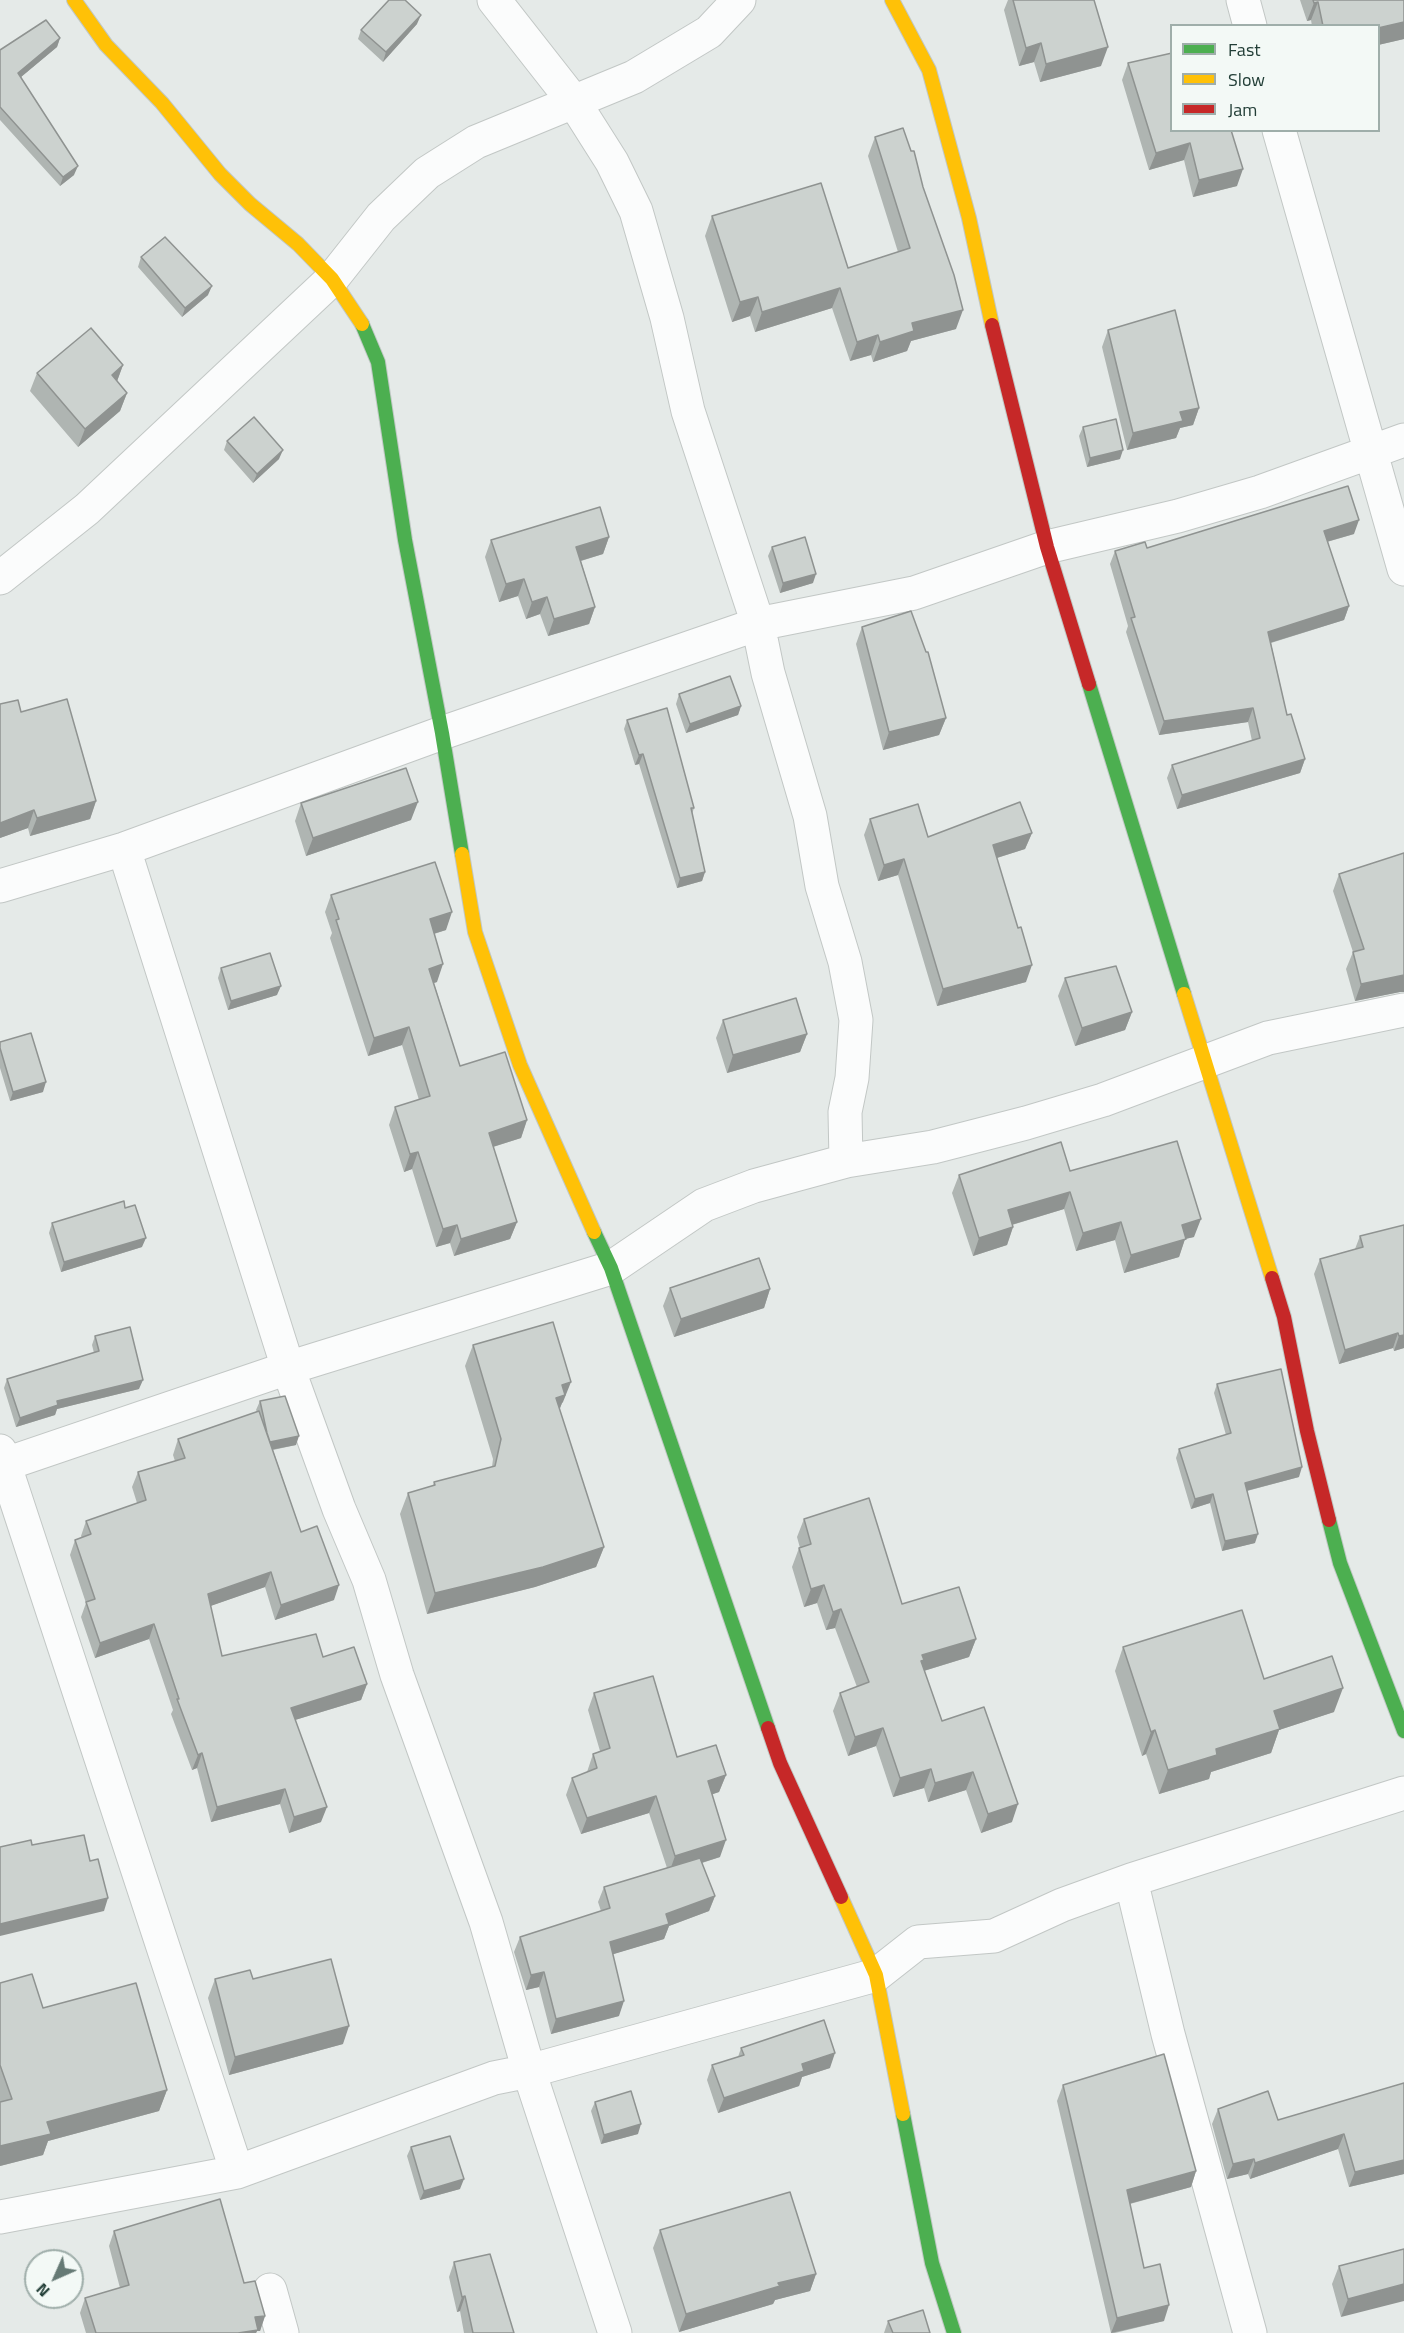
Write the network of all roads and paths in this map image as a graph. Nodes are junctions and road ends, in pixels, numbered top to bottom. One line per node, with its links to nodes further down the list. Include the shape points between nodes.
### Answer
1 (74, 0): 9 (street, via 106,45 162,103 220,174)
2 (494, 0): 7 (street)
3 (739, 0): 7 (street, via 709,32 634,77)
4 (892, 0): 12 (street, via 929,70 969,218)
5 (1243, 0): 6 (street)
6 (1249, 24)
7 (574, 102): 9 (street, via 476,142 427,173 381,217); 15 (street, via 612,162 636,211 667,318 688,411)
8 (1280, 132): 11 (street)
9 (332, 279): 14 (street, via 87,509); 16 (street, via 362,324 378,362 405,540)
10 (1404, 440): 11 (street)
11 (1371, 452): 12 (street, via 1260,492); 13 (street)
12 (1047, 547): 15 (street, via 914,592); 20 (street)
13 (1404, 569)
14 (0, 578)
15 (758, 624): 16 (street); 21 (street, via 768,673 810,816 822,886 845,962 856,1020 845,1112)
16 (442, 733): 17 (street); 22 (street, via 475,932 489,978 520,1065)
17 (124, 849): 18 (street); 23 (street)
18 (0, 886)
19 (1404, 1010): 20 (street, via 1268,1038)
20 (1206, 1062): 21 (street, via 1026,1123 933,1148); 25 (street, via 1284,1317 1340,1563)
21 (846, 1161): 22 (street, via 754,1186 704,1205)
22 (611, 1268): 23 (street); 28 (street, via 780,1763)
23 (288, 1368): 24 (street); 29 (street, via 369,1580 397,1675 486,1922)
24 (1, 1461): 30 (street)
25 (1404, 1731)
26 (1404, 1793): 27 (street)
27 (1131, 1880): 28 (street, via 994,1936 918,1942); 36 (street, via 1168,2034)
28 (876, 1975): 29 (street); 35 (street, via 932,2263)
29 (529, 2071): 30 (street, via 494,2078); 34 (street)
30 (237, 2172): 31 (street)
31 (0, 2217)
32 (270, 2289): 33 (street)
33 (282, 2333)
34 (615, 2333)
35 (954, 2333)
36 (1250, 2333)

